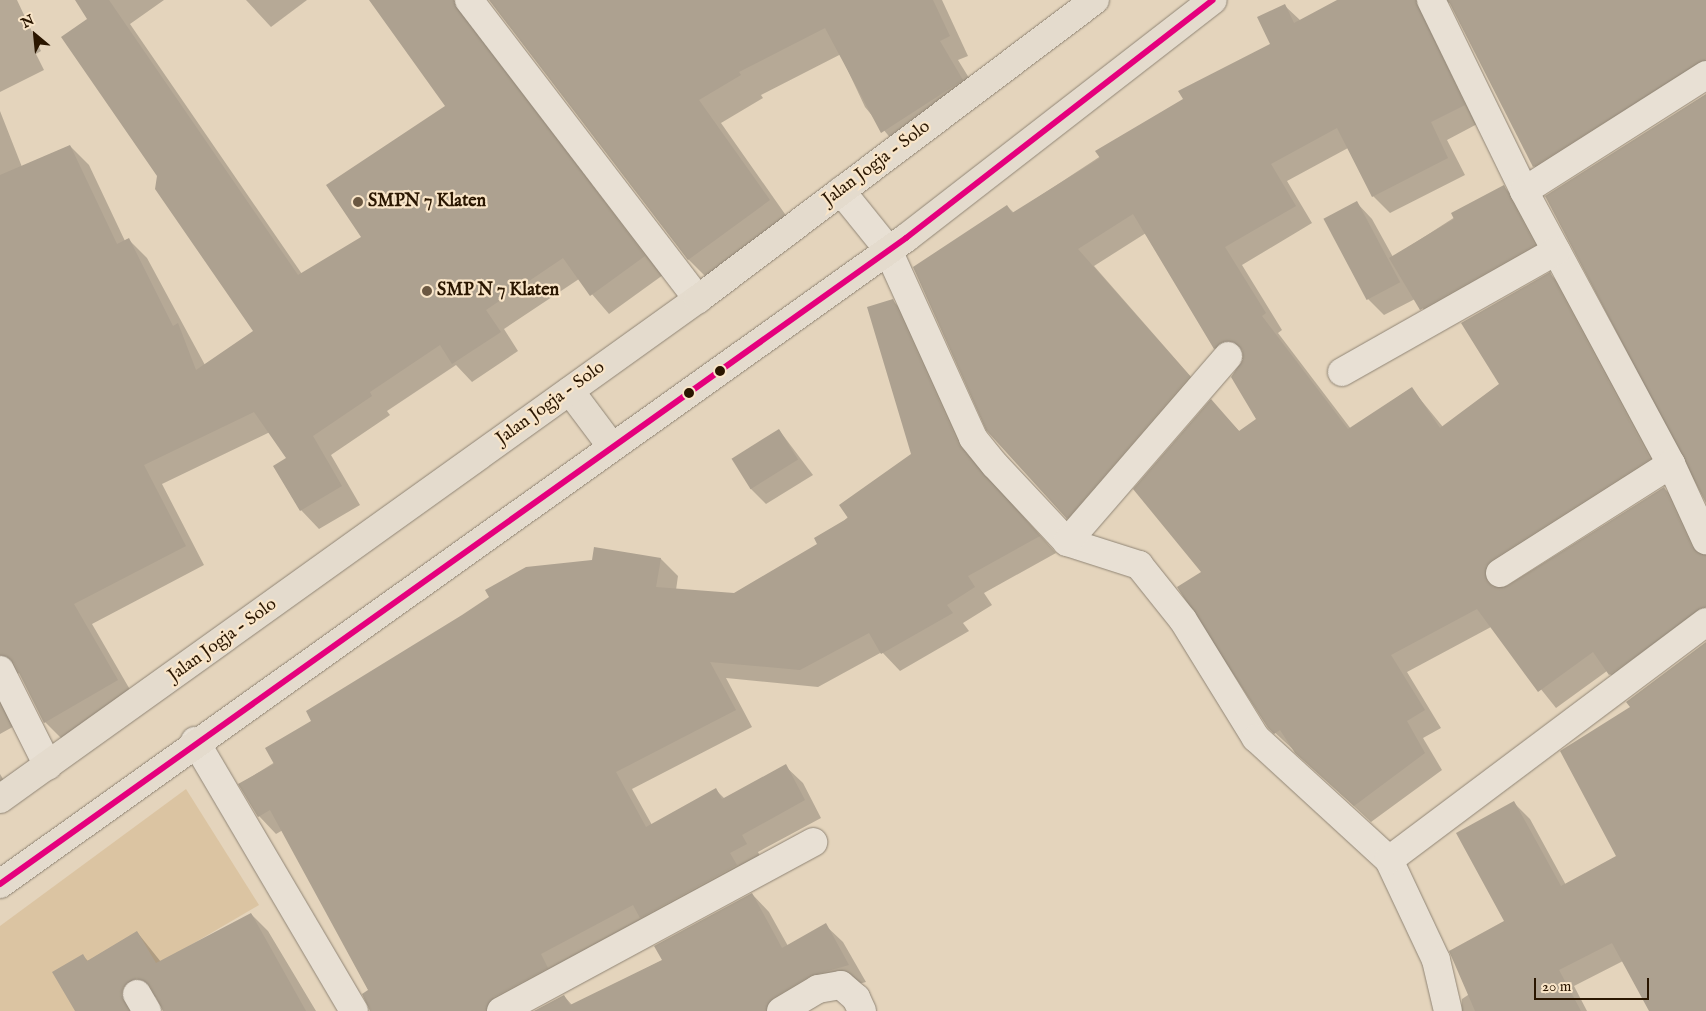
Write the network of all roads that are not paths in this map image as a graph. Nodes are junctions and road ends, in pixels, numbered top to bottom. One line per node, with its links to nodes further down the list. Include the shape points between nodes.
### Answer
1 (469, 0): 10 (street)
2 (1095, 0): 6 (highway, Jalan Jogja - Solo)
3 (1213, 0): 8 (highway)
4 (1431, 0): 7 (street)
5 (1706, 75): 7 (street)
6 (841, 191): 8 (street); 10 (highway, Jalan Jogja - Solo)
7 (1524, 191): 9 (street)
8 (888, 248): 14 (highway); 17 (street, via 974,438)
9 (1556, 251): 12 (street); 15 (street)
10 (698, 299): 13 (highway, Jalan Jogja - Solo)
11 (1228, 356): 17 (street)
12 (1342, 372)
13 (570, 391): 14 (highway); 22 (highway, Jalan Jogja - Solo)
14 (612, 447): 21 (highway)
15 (1671, 464): 16 (street); 18 (street)
16 (1706, 540)
17 (1067, 542): 25 (street, via 1139,565 1183,620 1256,738)
18 (1500, 573)
19 (1706, 622): 25 (street)
20 (0, 670): 22 (street)
21 (195, 741): 26 (highway); 27 (street)
22 (48, 766): 23 (highway, Jalan Jogja - Solo)
23 (0, 799)
24 (813, 842): 28 (street)
25 (1389, 860): 31 (street, via 1436,960)
26 (0, 884)
27 (354, 1011)
28 (500, 1011)
29 (781, 1011): 30 (street, via 818,989 841,986 856,998)
30 (862, 1011)
31 (1448, 1011)

